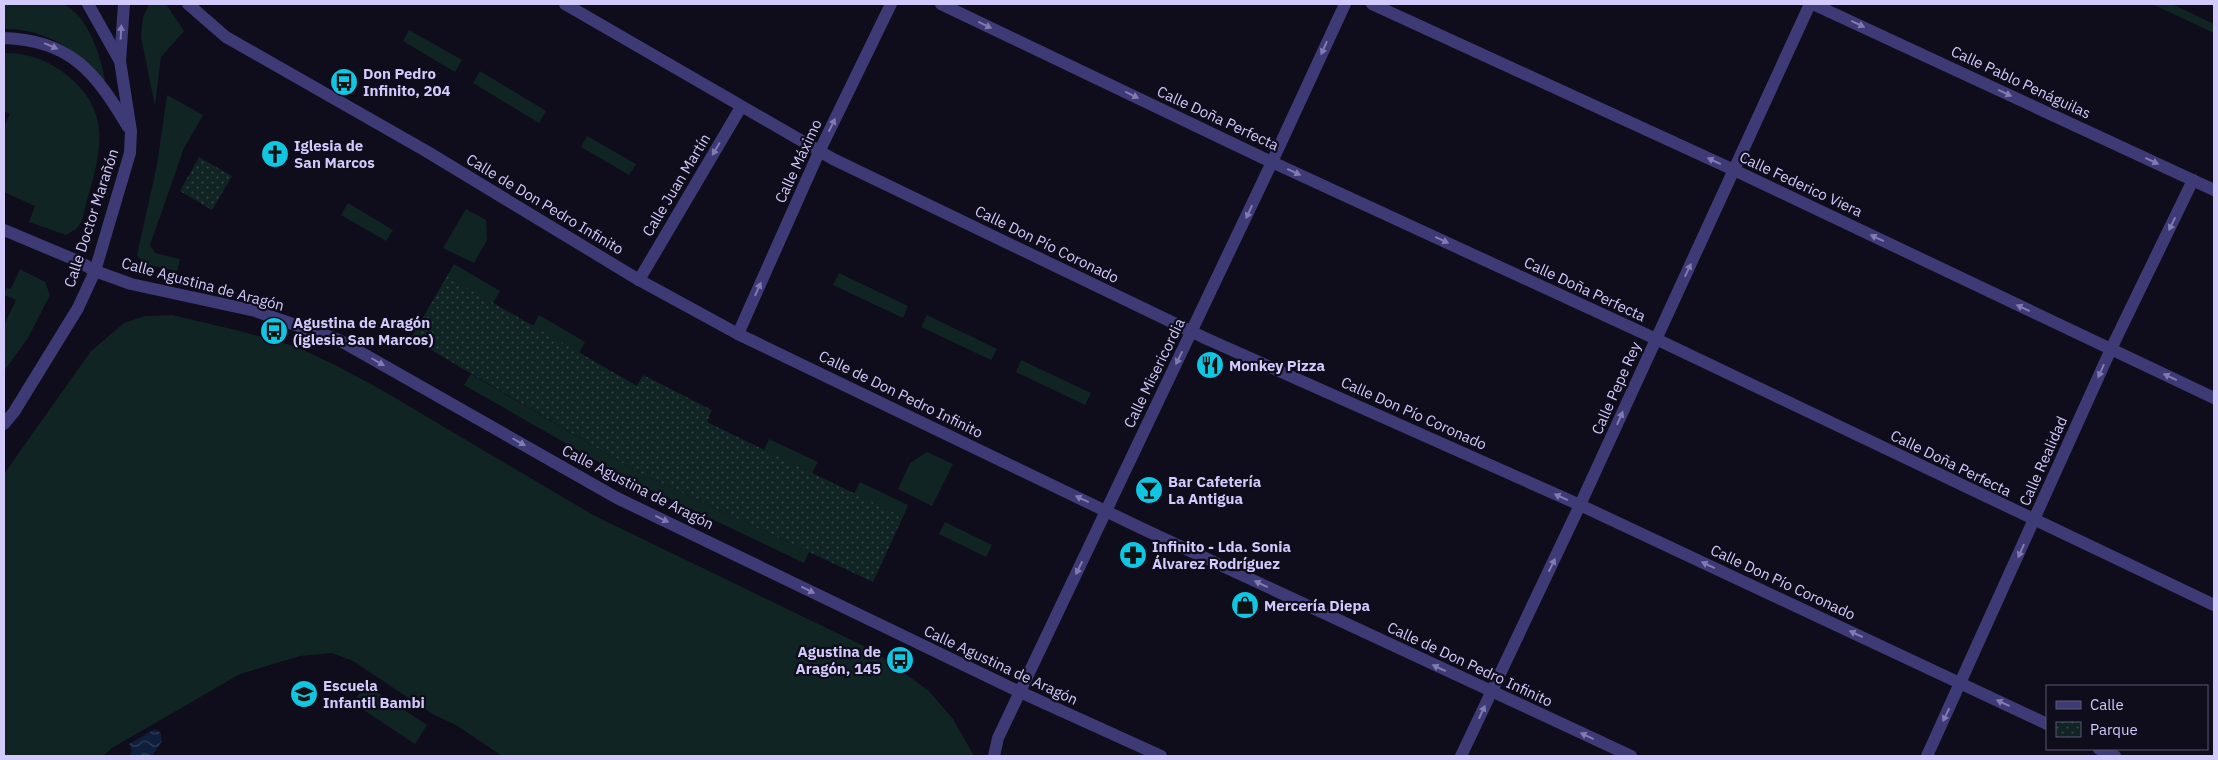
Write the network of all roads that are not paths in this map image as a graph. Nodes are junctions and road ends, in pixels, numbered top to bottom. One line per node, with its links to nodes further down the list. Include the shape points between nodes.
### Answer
1 (88, 4): 11 (street, Calle Doctor Marañón)
2 (124, 4): 11 (street, Calle Doctor Marañón, one-way to 2)
3 (188, 4): 21 (street, Calle de Don Pedro Infinito, via 226,37 426,151)
4 (565, 4): 12 (street, Calle Don Pío Coronado)
5 (891, 4): 14 (street, Calle Máximo, one-way to 5)
6 (941, 4): 15 (street, Calle Doña Perfecta, one-way to 15)
7 (1345, 4): 15 (street, Calle Misericordia, one-way to 15)
8 (1372, 4): 16 (street, Calle Federico Viera, one-way to 8)
9 (1812, 4): 16 (street, Calle Pepe Rey); 17 (street, Calle Pablo Penáguilas, one-way to 17)
10 (4, 38): 13 (street, one-way to 13, via 29,39 51,45 75,59 105,89)
11 (120, 60): 13 (street, Calle Doctor Marañón)
12 (741, 107): 14 (street, Calle Don Pío Coronado); 21 (street, Calle Juan Martín, one-way to 21)
13 (131, 131): 20 (street, Calle Doctor Marañón, via 130,153)
14 (819, 152): 22 (street, Calle Don Pío Coronado); 23 (street, Calle Máximo, one-way to 14)
15 (1272, 162): 22 (street, Calle Misericordia, one-way to 22); 24 (street, Calle Doña Perfecta, one-way to 24)
16 (1734, 170): 24 (street, Calle Pepe Rey, one-way to 16); 25 (street, Calle Federico Viera, one-way to 16)
17 (2193, 180): 18 (street, Calle Pablo Penáguilas); 25 (street, Calle Realidad, one-way to 25)
18 (2214, 190)
19 (4, 230): 20 (street, Calle Agustina de Aragón)
20 (95, 270): 27 (street, Calle Doctor Marañón, via 78,308); 33 (street, Calle Agustina de Aragón, one-way to 33, via 131,284 255,311 339,340 617,498)
21 (639, 280): 23 (street, Calle de Don Pedro Infinito)
22 (1192, 331): 28 (street, Calle Don Pío Coronado, one-way to 22); 29 (street, Calle Misericordia, one-way to 29)
23 (738, 334): 29 (street, Calle de Don Pedro Infinito, one-way to 23)
24 (1656, 339): 28 (street, Calle Pepe Rey, one-way to 24); 30 (street, Calle Doña Perfecta)
25 (2110, 349): 26 (street, Calle Federico Viera, one-way to 25); 30 (street, Calle Realidad, one-way to 30)
26 (2214, 398)
27 (4, 424)
28 (1580, 505): 32 (street, Calle Don Pío Coronado, one-way to 28); 34 (street, Calle Pepe Rey, one-way to 28)
29 (1106, 510): 33 (street, Calle Misericordia, one-way to 33); 34 (street, Calle de Don Pedro Infinito, one-way to 29)
30 (2034, 521): 31 (street, Calle Doña Perfecta); 32 (street, Calle Realidad, one-way to 32)
31 (2214, 605)
32 (1961, 683): 35 (street, Calle Don Pío Coronado, one-way to 32); 41 (street, Calle Realidad, one-way to 41)
33 (1020, 692): 37 (street, Calle Misericordia, via 998,738); 38 (street, Calle Agustina de Aragón)
34 (1491, 692): 39 (street, Calle Pepe Rey, one-way to 34); 40 (street, Calle de Don Pedro Infinito, one-way to 34)
35 (2046, 724)
36 (2101, 750): 42 (street)
37 (994, 756)
38 (1161, 756)
39 (1461, 756)
40 (1631, 756)
41 (1927, 756)
42 (2115, 756)

